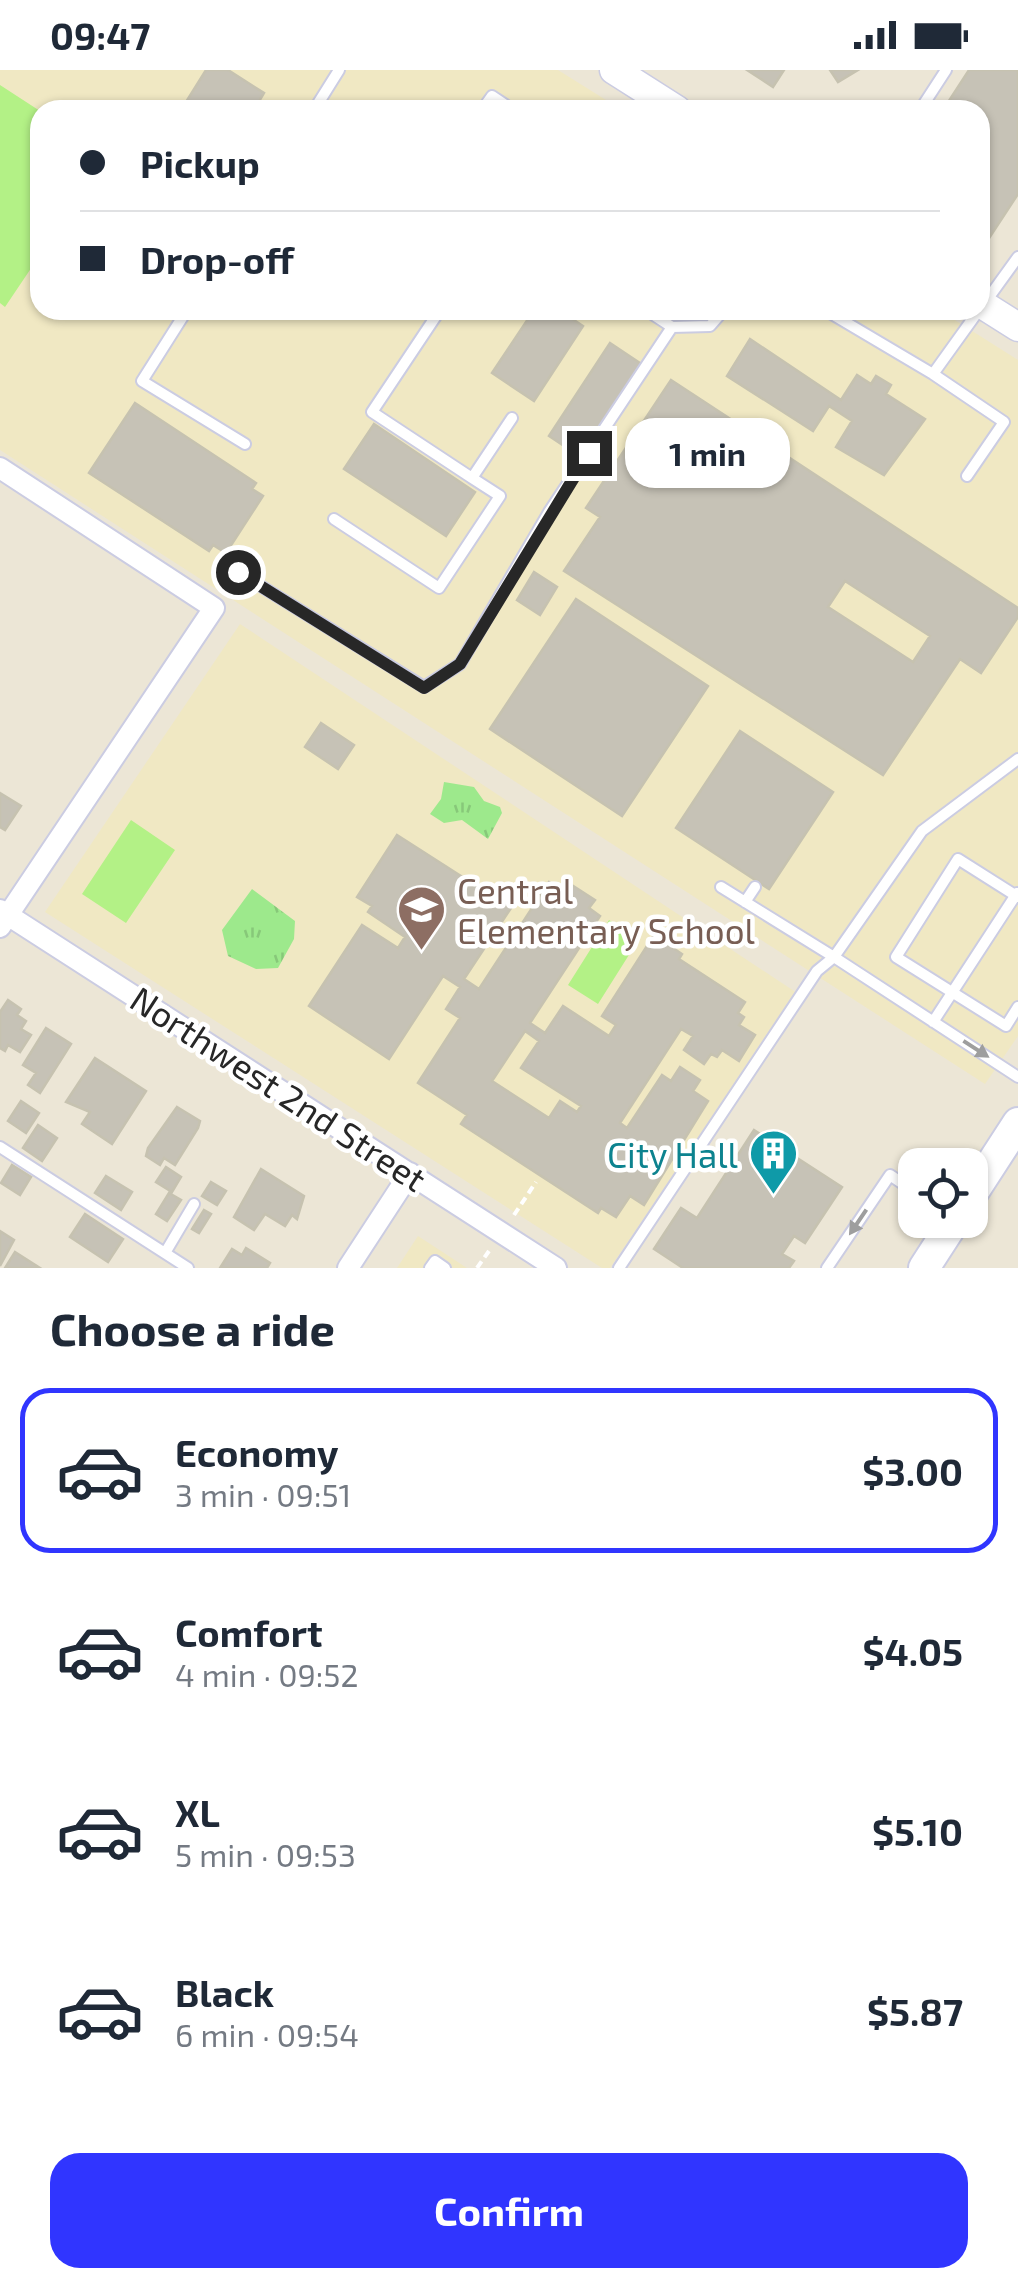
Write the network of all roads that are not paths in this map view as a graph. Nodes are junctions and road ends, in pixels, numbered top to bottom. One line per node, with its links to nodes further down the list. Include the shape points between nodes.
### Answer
1 (339, 70): 4 (lane)
2 (614, 70): 5 (street)
3 (946, 70): 6 (lane)
4 (320, 100)
5 (661, 100)
6 (926, 100)
7 (1018, 257): 8 (lane)
8 (990, 293)
9 (990, 312): 17 (street)
10 (180, 320): 20 (lane, via 142,381)
11 (433, 320): 23 (lane, via 372,412)
12 (661, 320): 16 (lane)
13 (715, 320): 16 (lane, via 710,326)
14 (842, 320): 18 (lane)
15 (970, 320): 18 (lane)
16 (672, 327): 25 (lane, via 460,664 424,688)
17 (1018, 327)
18 (933, 374): 22 (lane, via 1004,422)
19 (512, 418): 23 (lane)
20 (244, 444)
21 (0, 468): 31 (street, via 214,608)
22 (967, 476)
23 (472, 478): 24 (lane, via 500,496 439,588)
24 (334, 520)
25 (238, 572)
26 (1018, 759): 32 (lane, via 922,831)
27 (721, 887): 30 (lane)
28 (755, 887): 30 (lane)
29 (1017, 895): 33 (lane); 33 (lane, via 958,860 896,957)
30 (744, 902): 32 (lane)
31 (3, 918): 40 (street, Northwest 2nd Street)
32 (834, 957): 35 (lane); 50 (lane, via 817,971)
33 (952, 992): 34 (lane, via 1006,1026); 35 (lane)
34 (1018, 1008)
35 (933, 1022): 36 (lane, one-way to 36)
36 (1018, 1077)
37 (1016, 1128): 39 (main road)
38 (0, 1146): 44 (lane)
39 (988, 1170)
40 (410, 1172): 46 (street); 49 (street, Northwest 2nd Street)
41 (898, 1180): 51 (lane, one-way to 51, via 890,1175)
42 (194, 1204): 44 (lane)
43 (943, 1238): 52 (main road)
44 (165, 1253): 45 (lane)
45 (188, 1268)
46 (348, 1268)
47 (430, 1268): 48 (lane, via 435,1261)
48 (445, 1268)
49 (556, 1268)
50 (619, 1268)
51 (828, 1268)
52 (924, 1268)

